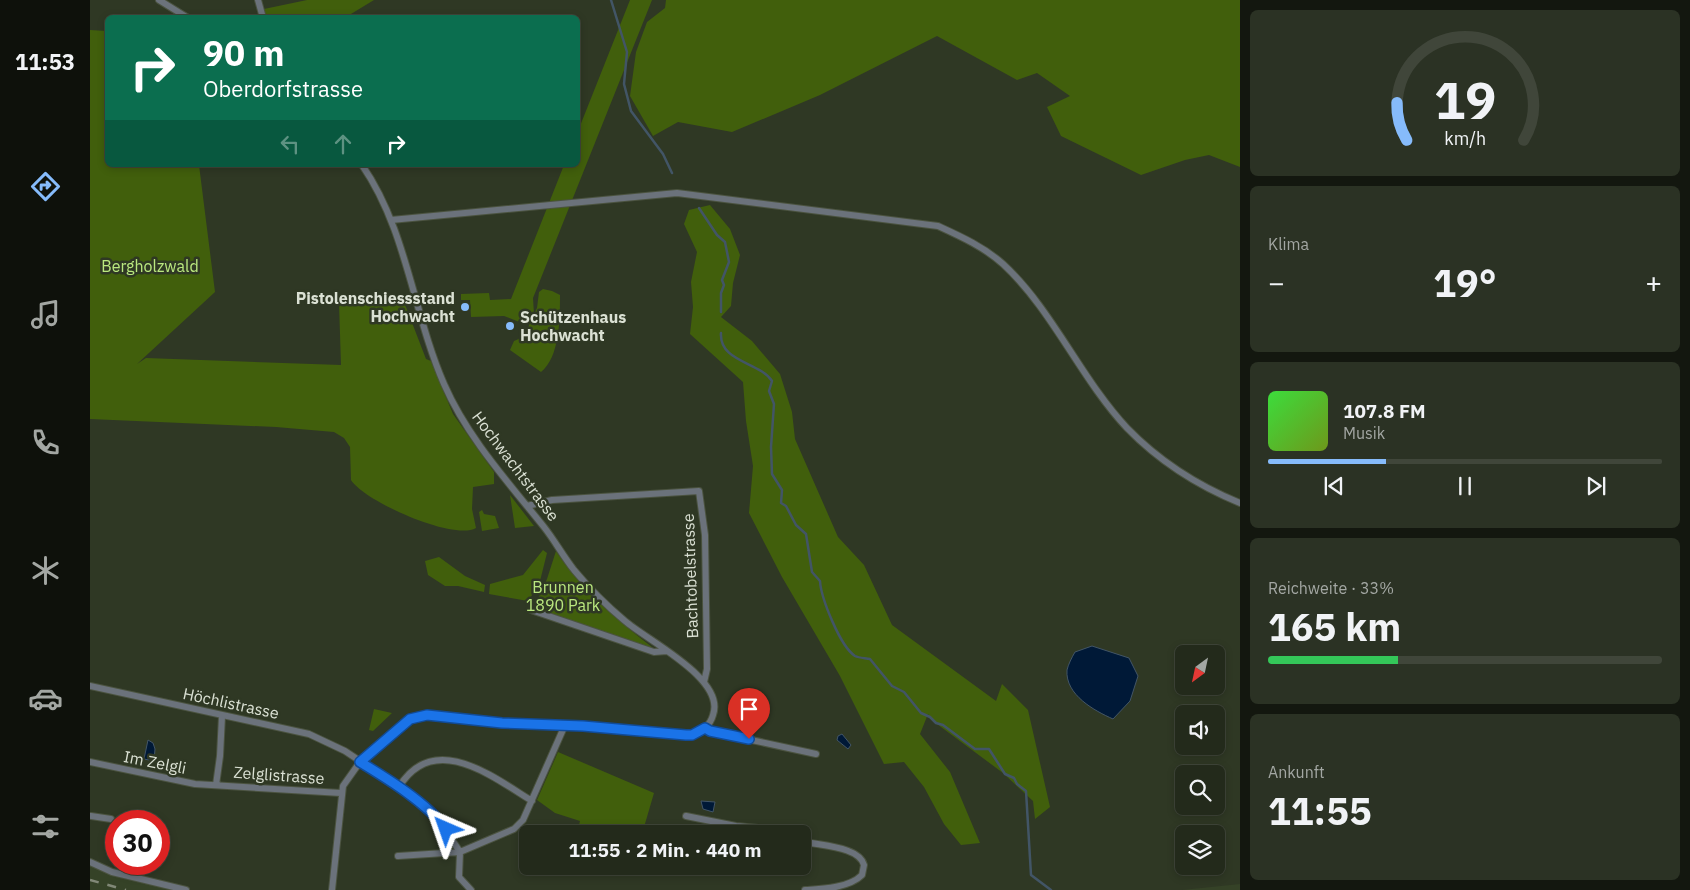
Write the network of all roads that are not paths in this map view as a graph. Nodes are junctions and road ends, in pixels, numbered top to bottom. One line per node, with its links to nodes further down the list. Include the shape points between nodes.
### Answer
1 (159, 0): 3 (street)
2 (258, 0): 4 (street)
3 (183, 15)
4 (262, 15)
5 (363, 167): 6 (street, Hochwachtstrasse)
6 (392, 220): 7 (street, via 677,193 938,226 987,251 1018,280 1098,392 1149,450 1190,480); 8 (street, Hochwachtstrasse, via 420,319 444,385 466,425)
7 (1240, 503)
8 (527, 506): 10 (street, Hochwachtstrasse, via 595,593 624,621); 11 (street, Bachtobelstrasse, via 552,500 699,491 706,535 707,669)
9 (531, 610): 10 (street, via 654,652)
10 (667, 651): 11 (street, Hochwachtstrasse)
11 (704, 682): 15 (street, Hochwachtstrasse, via 715,701 714,714)
12 (90, 686): 13 (street, Höchlistrasse)
13 (222, 716): 18 (street, Höchlistrasse, via 309,734); 19 (street)
14 (565, 725): 15 (street, via 686,735); 18 (street, via 418,716); 22 (street)
15 (705, 728): 16 (street)
16 (816, 754)
17 (90, 762): 19 (street, Im Zelgli, via 163,778)
18 (360, 762): 20 (street, Höchlistrasse); 21 (street, via 347,778)
19 (216, 785): 21 (street, Zelglistrasse)
20 (399, 787): 22 (street, via 420,764 437,760 456,761 477,767); 28 (street, Höchlistrasse, via 439,820)
21 (341, 794): 32 (street)
22 (532, 801): 28 (street, via 514,829)
23 (686, 816): 26 (street)
24 (90, 817): 25 (street)
25 (105, 818)
26 (731, 825)
27 (811, 843): 34 (street, via 850,851 858,855 864,865 862,875 852,881)
28 (460, 852): 29 (street); 33 (street, via 459,877)
29 (398, 856)
30 (90, 862): 31 (street, via 112,872)
31 (186, 890)
32 (332, 890)
33 (471, 890)
34 (806, 890)

